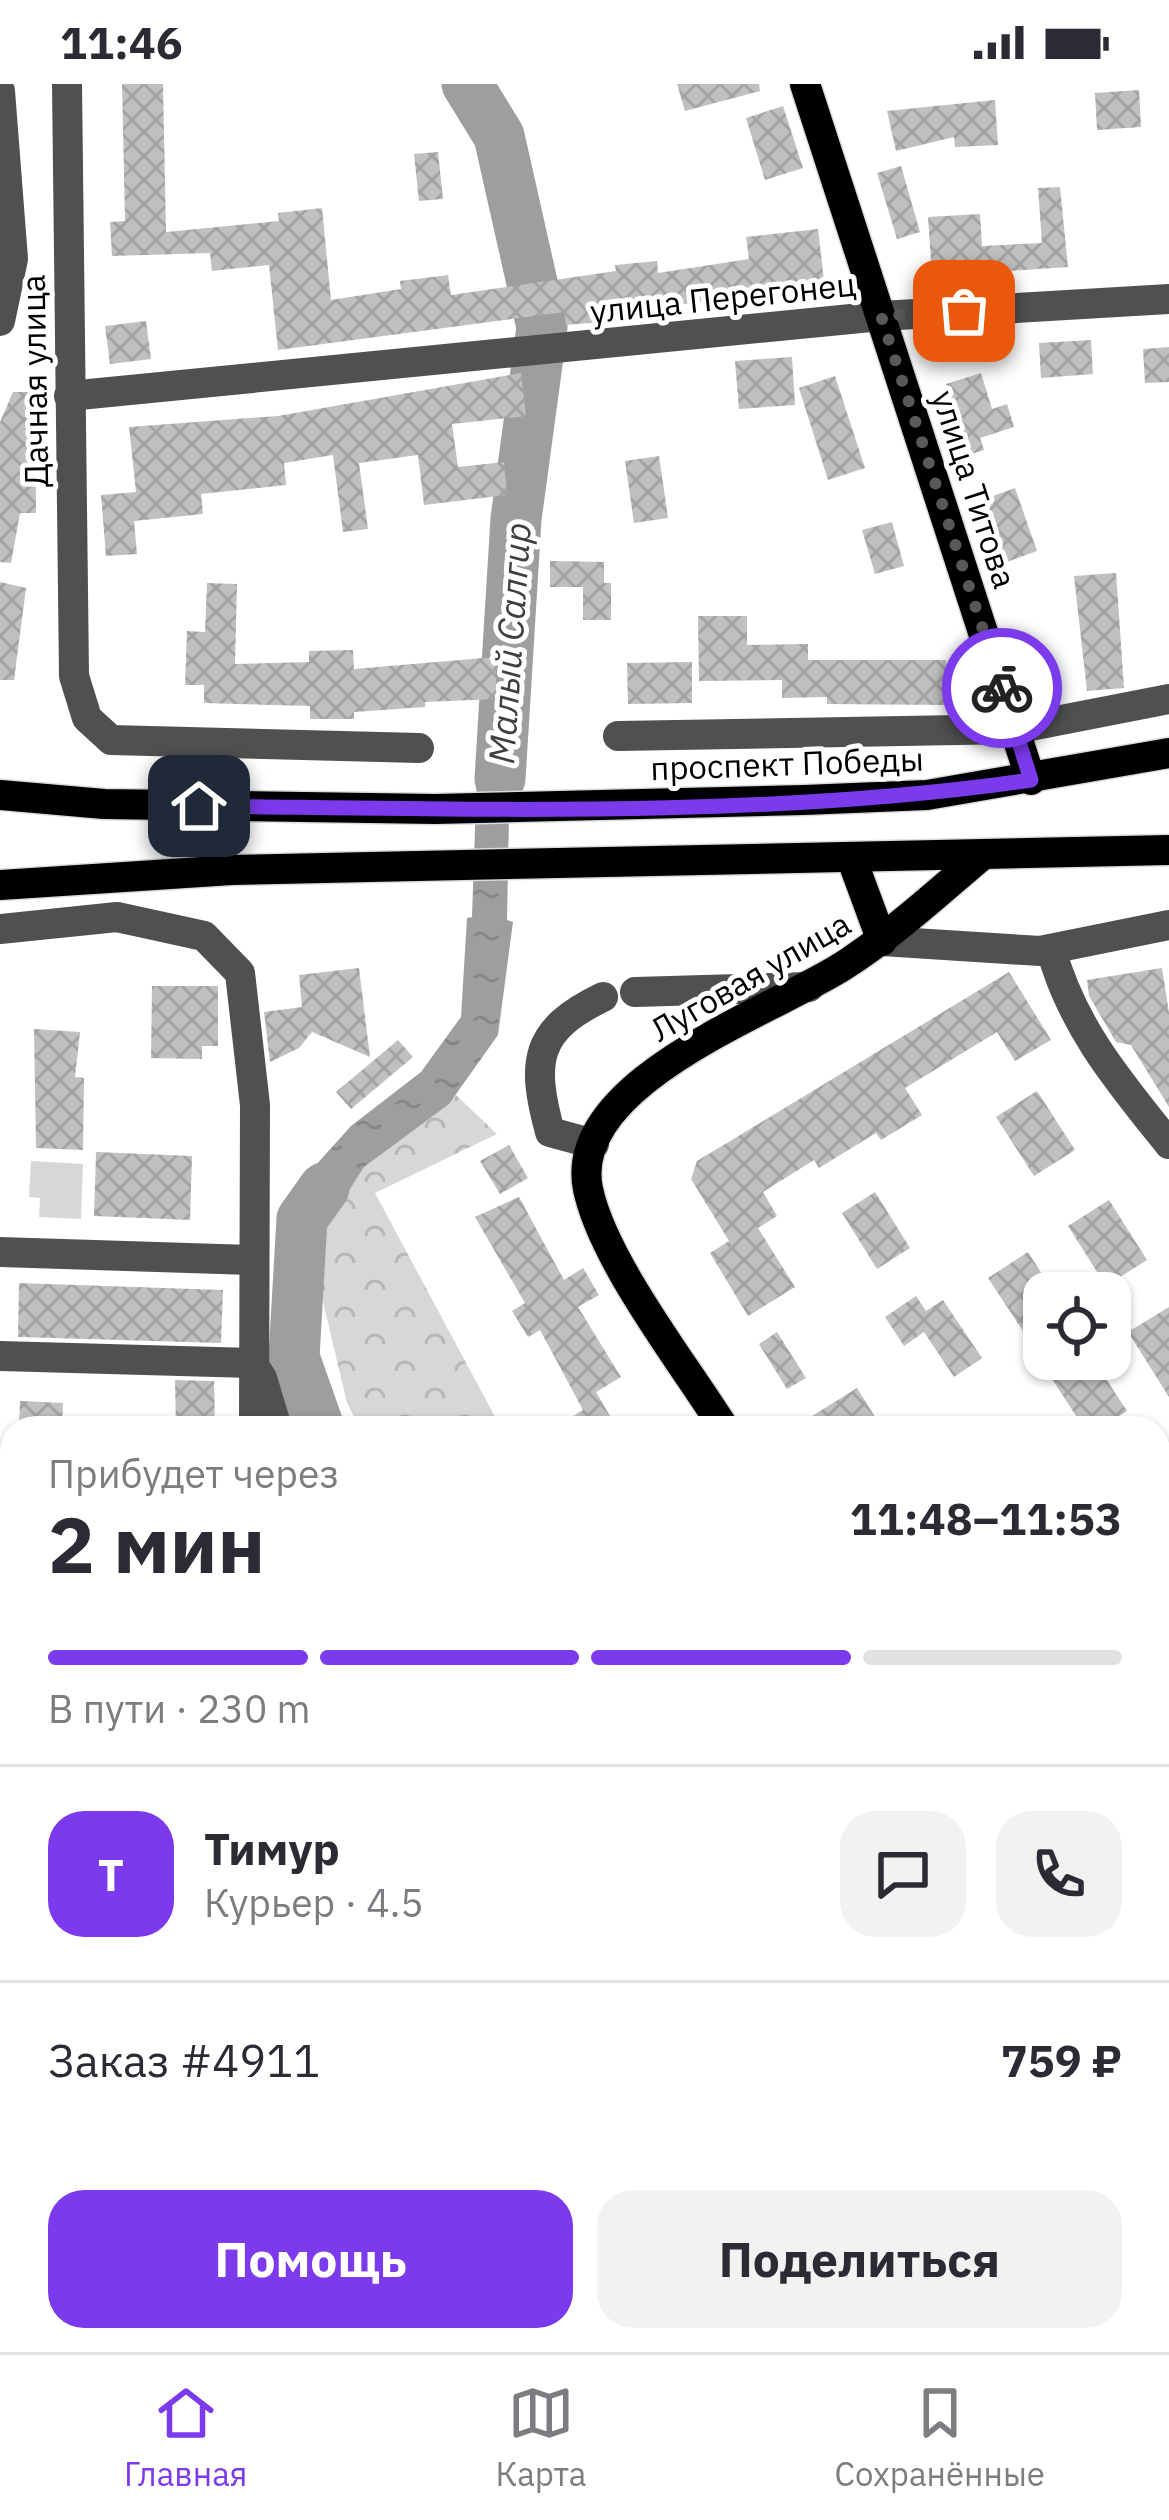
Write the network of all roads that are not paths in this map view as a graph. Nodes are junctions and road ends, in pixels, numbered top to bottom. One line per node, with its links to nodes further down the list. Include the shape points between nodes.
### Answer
1 (67, 84): 4 (street, Дачная улица)
2 (805, 84): 7 (main road, улица Титова)
3 (0, 89): 5 (street)
4 (68, 236): 5 (street); 9 (street, Дачная улица)
5 (12, 238): 8 (street)
6 (1169, 299): 7 (street, улица Перегонец)
7 (881, 316): 9 (street, улица Перегонец); 11 (main road, улица Титова)
8 (0, 321)
9 (69, 396): 13 (street, Дачная улица, via 74,676 87,718 111,740)
10 (1169, 699): 11 (street)
11 (1015, 729): 12 (street); 15 (main road, улица Титова)
12 (618, 736)
13 (418, 748)
14 (1169, 753): 15 (main road, проспект Победы)
15 (1031, 780): 16 (main road, проспект Победы, via 927,795 435,809 104,805)
16 (0, 795)
17 (1169, 850): 19 (main road)
18 (851, 857): 19 (main road); 20 (main road, via 232,870); 23 (main road)
19 (980, 857): 23 (main road, Луговая улица)
20 (0, 885)
21 (1169, 925): 24 (street)
22 (0, 929): 31 (street, via 117,917 204,936 240,973 255,1106)
23 (882, 941): 24 (street); 25 (main road, Луговая улица)
24 (1051, 950): 29 (street, via 1063,994 1100,1058)
25 (809, 987): 26 (street); 28 (main road, Луговая улица, via 739,1018 642,1081)
26 (635, 992)
27 (603, 997): 28 (street, via 560,1022 538,1062 550,1132)
28 (593, 1144): 36 (main road, via 586,1166 616,1257)
29 (1169, 1144)
30 (0, 1252): 31 (street)
31 (251, 1260): 33 (street)
32 (0, 1356): 33 (street)
33 (252, 1363): 34 (street); 35 (street)
34 (254, 1416)
35 (273, 1416)
36 (716, 1416)

